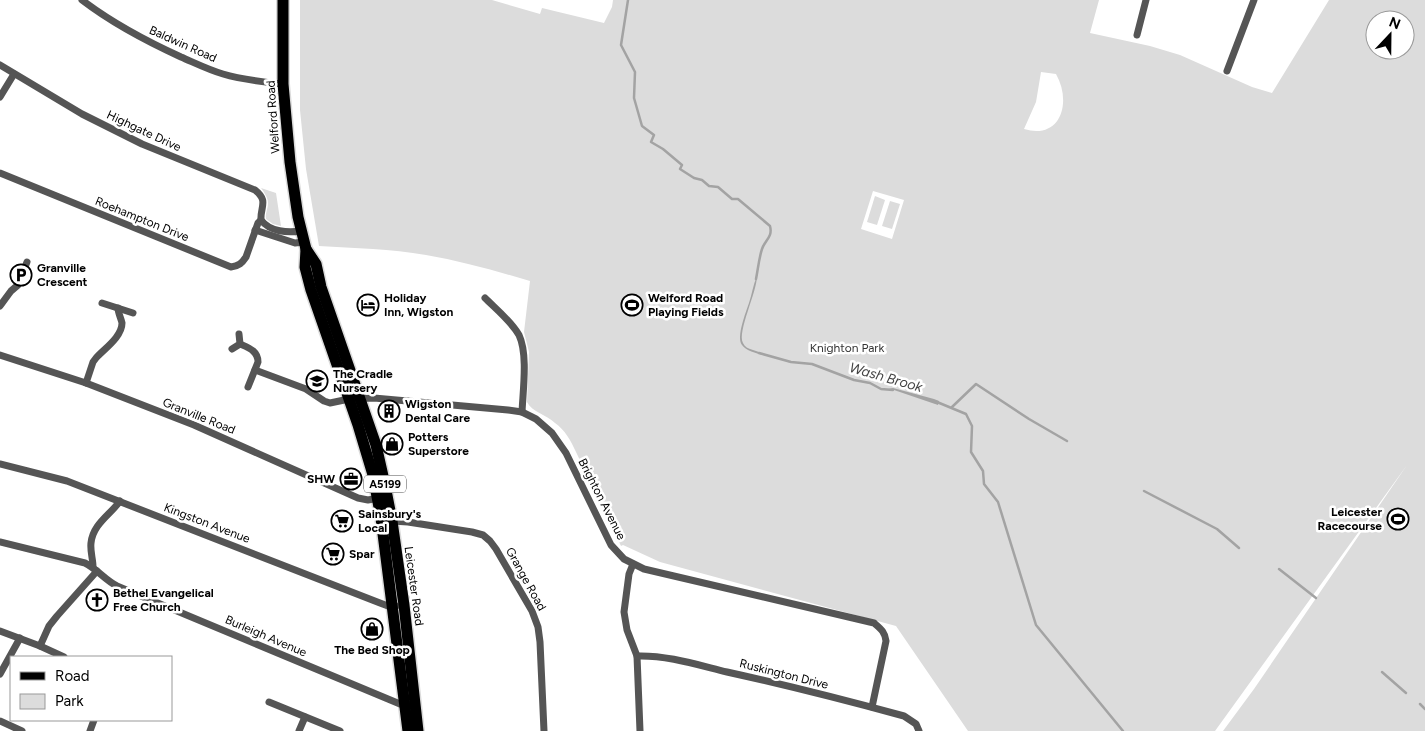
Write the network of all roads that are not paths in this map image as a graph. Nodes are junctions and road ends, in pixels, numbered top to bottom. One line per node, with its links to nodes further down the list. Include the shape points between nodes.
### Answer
1 (82, 0): 9 (street, Baldwin Road, via 130,32 203,67 223,74)
2 (283, 0): 9 (main road, Welford Road / A5199)
3 (1146, 0): 5 (street)
4 (1254, 0): 7 (street)
5 (1137, 35)
6 (0, 65): 8 (street, Highgate Drive)
7 (1227, 71)
8 (14, 74): 10 (street); 12 (street, Highgate Drive, via 142,144 255,190 264,203)
9 (284, 84): 13 (main road, Welford Road / A5199, via 290,162)
10 (0, 97)
11 (0, 173): 12 (street, Roehampton Drive, via 231,267 243,262)
12 (258, 225): 13 (street, via 292,232); 13 (street, via 295,243)
13 (303, 241): 27 (main road, Leicester Road / A5199, via 316,264)
14 (27, 262): 17 (street, via 18,285)
15 (485, 298): 28 (street, via 514,327 523,345)
16 (102, 302): 18 (street)
17 (0, 306)
18 (118, 308): 19 (street); 25 (street, via 122,321 120,333 93,362)
19 (133, 313)
20 (239, 334): 21 (street)
21 (240, 344): 22 (street); 24 (street, via 257,355)
22 (232, 348)
23 (0, 355): 25 (street, Granville Road)
24 (255, 370): 26 (street); 27 (street, Brighton Avenue, via 306,389 324,402)
25 (86, 383): 30 (street, Granville Road, via 194,425 358,498)
26 (248, 387)
27 (355, 399): 28 (street, Brighton Avenue, via 395,399); 30 (main road, Leicester Road / A5199, via 376,446)
28 (522, 412): 34 (street, Brighton Avenue, via 552,433 566,453 611,545)
29 (0, 464): 31 (street, Kingston Avenue, via 67,481)
30 (382, 498): 32 (main road, Leicester Road / A5199); 36 (main road, Leicester Road / A5199)
31 (120, 501): 35 (street, via 93,533 91,544); 36 (street, Kingston Avenue, via 380,603)
32 (392, 521): 36 (main road, Leicester Road / A5199); 53 (street, Grange Road, via 472,532 483,535 496,549 538,627)
33 (0, 542): 35 (street, Burleigh Avenue, via 74,560)
34 (633, 564): 41 (street, via 624,612); 45 (street, Brighton Avenue, via 874,623 882,629 886,641)
35 (95, 569): 39 (street, via 49,626); 44 (street, Burleigh Avenue, via 117,586 400,704)
36 (398, 606): 44 (main road, Leicester Road / A5199)
37 (0, 631): 38 (street)
38 (20, 638): 39 (street); 42 (street)
39 (40, 646): 40 (street)
40 (62, 656)
41 (637, 656): 45 (street, Ruskington Drive, via 660,657); 54 (street)
42 (0, 674)
43 (269, 702): 46 (street)
44 (410, 703): 51 (main road, Leicester Road / A5199); 52 (main road, Leicester Road / A5199)
45 (872, 707): 55 (street, Ruskington Drive, via 904,716)
46 (305, 717): 49 (street); 50 (street)
47 (0, 721): 48 (street)
48 (22, 731)
49 (299, 731)
50 (340, 731)
51 (408, 731)
52 (418, 731)
53 (544, 731)
54 (640, 731)
55 (920, 731)

